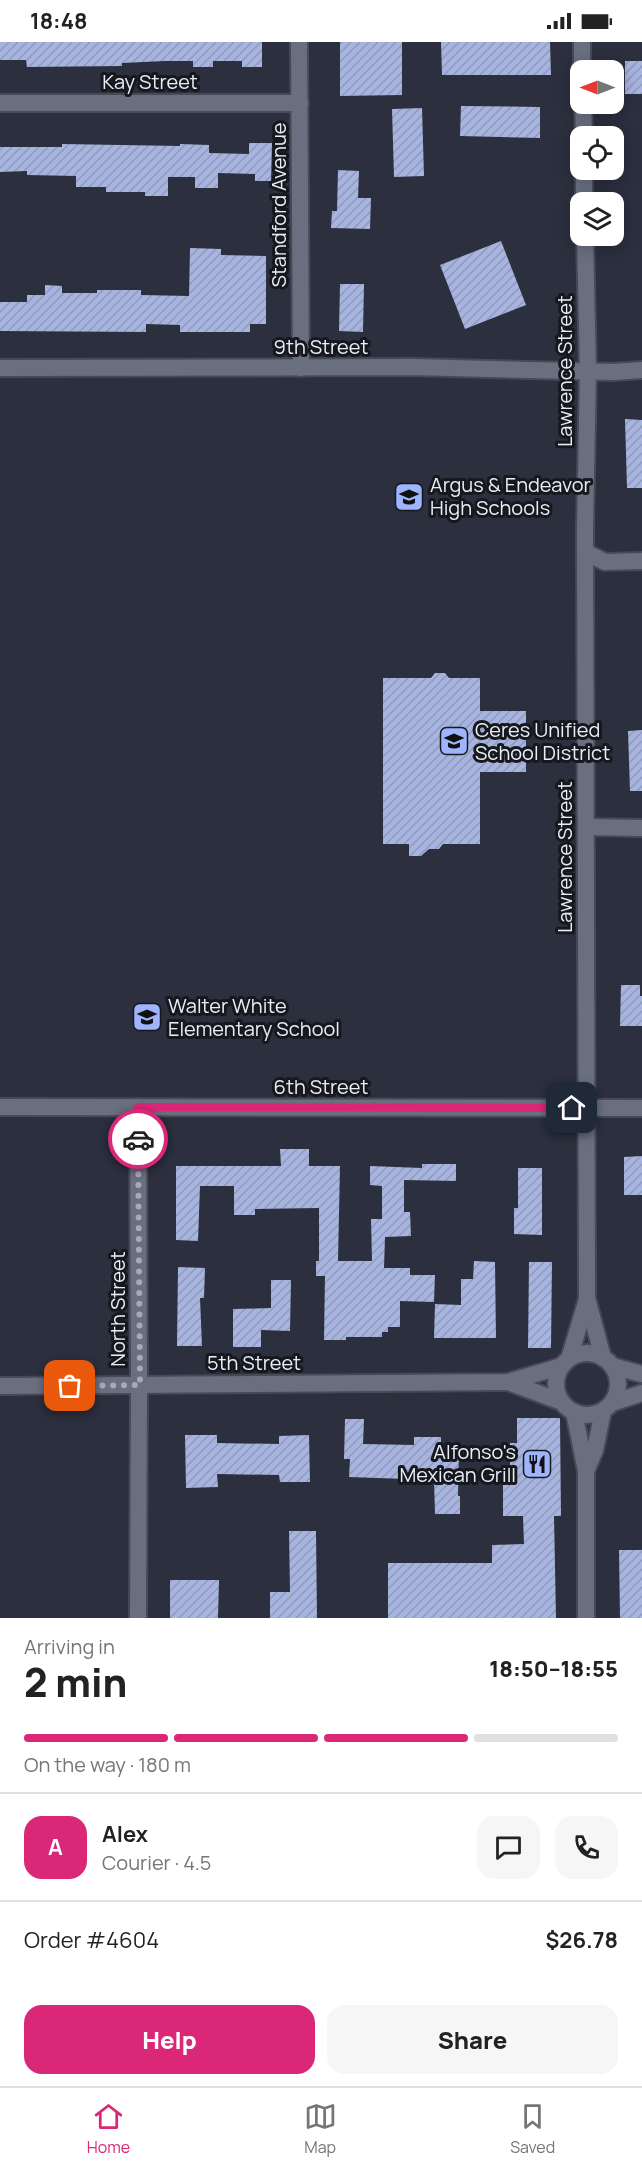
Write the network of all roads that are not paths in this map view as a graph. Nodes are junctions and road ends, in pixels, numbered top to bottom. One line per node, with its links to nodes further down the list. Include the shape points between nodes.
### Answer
1 (299, 42): 5 (street, Standford Avenue)
2 (582, 42): 3 (street)
3 (582, 60)
4 (0, 103): 5 (street, Kay Street)
5 (300, 103): 8 (street, Standford Avenue)
6 (585, 246): 10 (street, Lawrence Street)
7 (0, 368): 8 (street, 9th Street)
8 (301, 368): 10 (street, 9th Street)
9 (642, 370): 10 (street, 9th Street)
10 (588, 371): 11 (street, Lawrence Street)
11 (585, 552): 12 (street, via 605,562); 13 (street, Lawrence Street)
12 (642, 561)
13 (586, 827): 14 (street); 17 (street, Lawrence Street)
14 (642, 828)
15 (0, 1107): 16 (street, 6th Street)
16 (138, 1107): 17 (street, 6th Street); 24 (street, North Street)
17 (587, 1108): 18 (street, 6th Street); 19 (street, Lawrence Street)
18 (642, 1108)
19 (587, 1298): 20 (street, Lawrence Street); 21 (street, Lawrence Street)
20 (608, 1362): 21 (street, via 593,1354 581,1354); 22 (street); 28 (street, via 618,1382 617,1392)
21 (565, 1363): 23 (street, 5th Street); 27 (street, via 558,1375 557,1390)
22 (642, 1374)
23 (508, 1382): 24 (street, 5th Street); 27 (street, 5th Street)
24 (140, 1385): 25 (street, 5th Street); 30 (street, North Street)
25 (0, 1386)
26 (642, 1393): 28 (street)
27 (568, 1407): 28 (street, via 591,1415); 29 (street)
28 (607, 1407): 29 (street)
29 (586, 1471): 31 (street)
30 (138, 1618)
31 (586, 1618)

